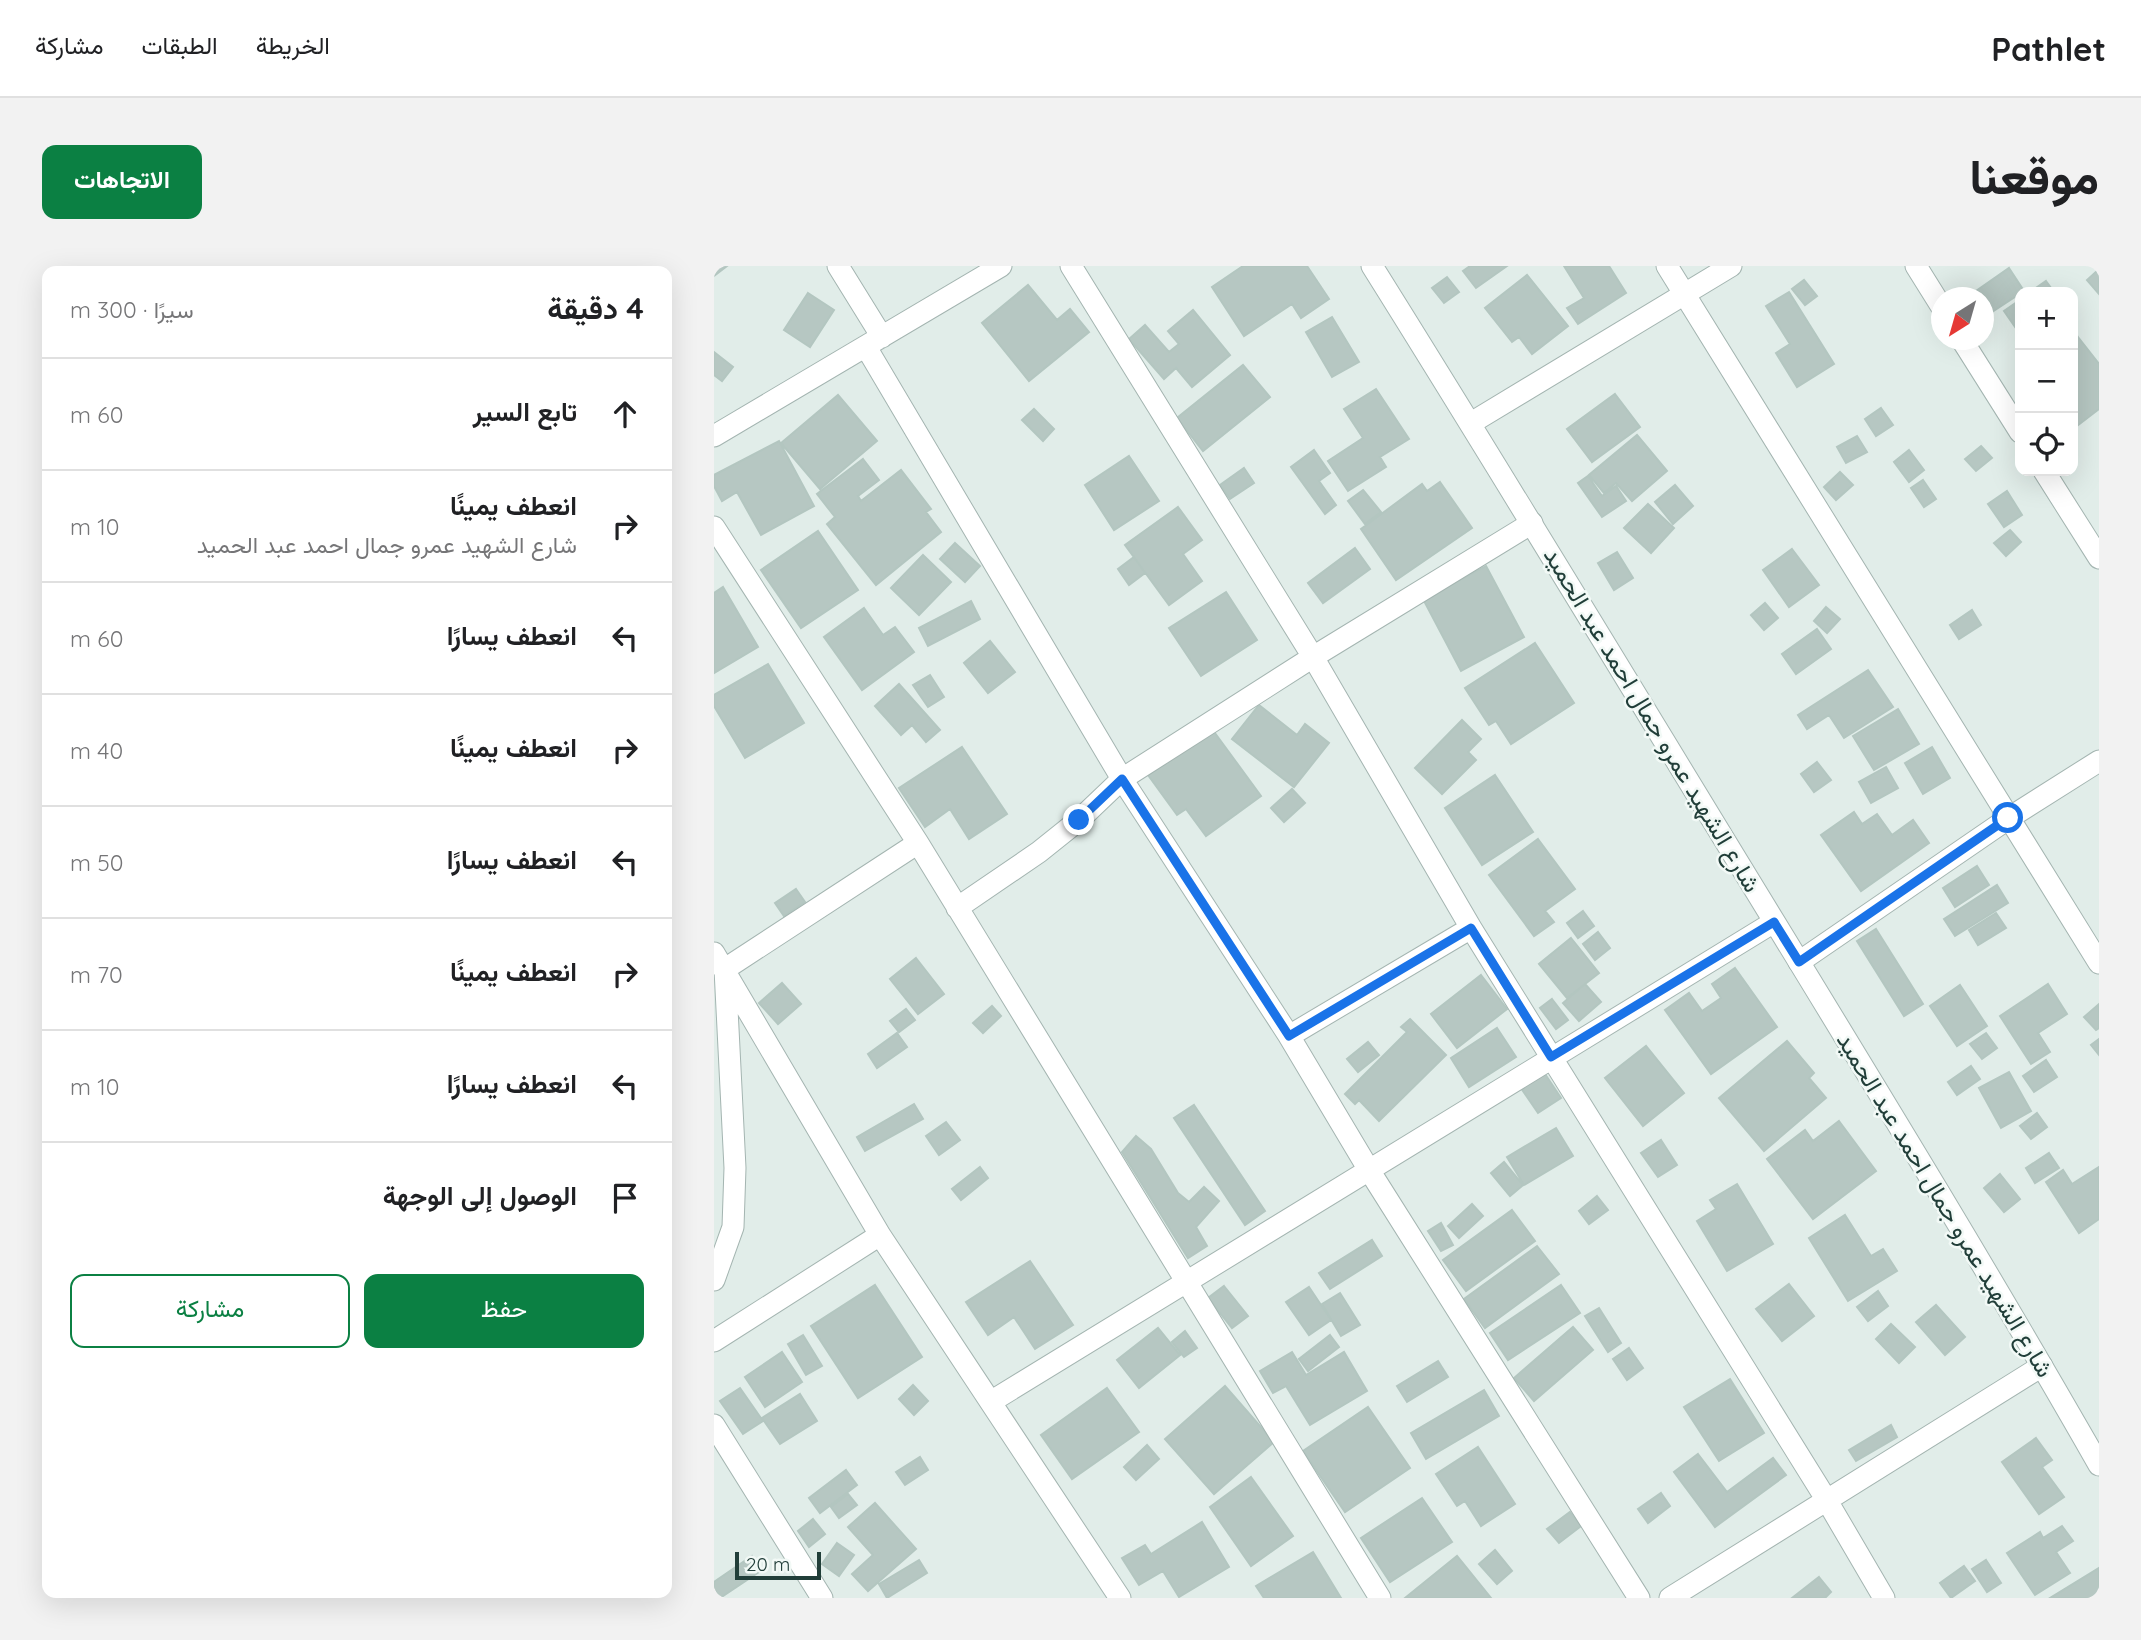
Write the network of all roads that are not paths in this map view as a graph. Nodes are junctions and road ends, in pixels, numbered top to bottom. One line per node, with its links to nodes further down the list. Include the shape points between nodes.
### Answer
1 (838, 266): 10 (street)
2 (1001, 266): 10 (street)
3 (1071, 266): 19 (street)
4 (1372, 266): 12 (street, شارع الشهيد عمرو جمال احمد عبد الحميد)
5 (1667, 266): 9 (street)
6 (1731, 266): 9 (street)
7 (1916, 266): 8 (street)
8 (1931, 290)
9 (1684, 295): 12 (street); 22 (street)
10 (874, 342): 14 (street); 21 (street)
11 (1968, 350): 13 (street)
12 (1471, 423): 16 (street, شارع الشهيد عمرو جمال احمد عبد الحميد)
13 (2015, 424)
14 (714, 436)
15 (2047, 476): 18 (street)
16 (1532, 523): 19 (street); 25 (street, شارع الشهيد عمرو جمال احمد عبد الحميد)
17 (714, 527): 23 (street)
18 (2099, 558)
19 (1313, 657): 21 (street); 26 (street)
20 (2099, 761): 22 (street)
21 (1122, 779): 24 (street, via 1039,852); 30 (street)
22 (2008, 818): 28 (street); 29 (street)
23 (918, 843): 24 (street); 27 (street)
24 (957, 908): 35 (street)
25 (1774, 922): 28 (street, شارع الشهيد عمرو جمال احمد عبد الحميد); 31 (street)
26 (1471, 928): 30 (street); 31 (street)
27 (720, 961): 33 (street); 34 (street, via 735,1168 733,1227)
28 (1799, 962): 37 (street, شارع الشهيد عمرو جمال احمد عبد الحميد)
29 (2099, 963)
30 (1289, 1036): 32 (street)
31 (1551, 1057): 32 (street); 41 (street)
32 (1369, 1170): 35 (street); 45 (street)
33 (880, 1235): 36 (street); 38 (street)
34 (714, 1280)
35 (1186, 1281): 38 (street); 44 (street)
36 (714, 1341)
37 (2042, 1366): 40 (street, شارع الشهيد عمرو جمال احمد عبد الحميد); 41 (street)
38 (992, 1401): 43 (street)
39 (714, 1425): 42 (street)
40 (2099, 1465)
41 (1826, 1499): 46 (street); 47 (street)
42 (815, 1595)
43 (1120, 1598)
44 (1380, 1598)
45 (1639, 1598)
46 (1670, 1598)
47 (1884, 1598)

